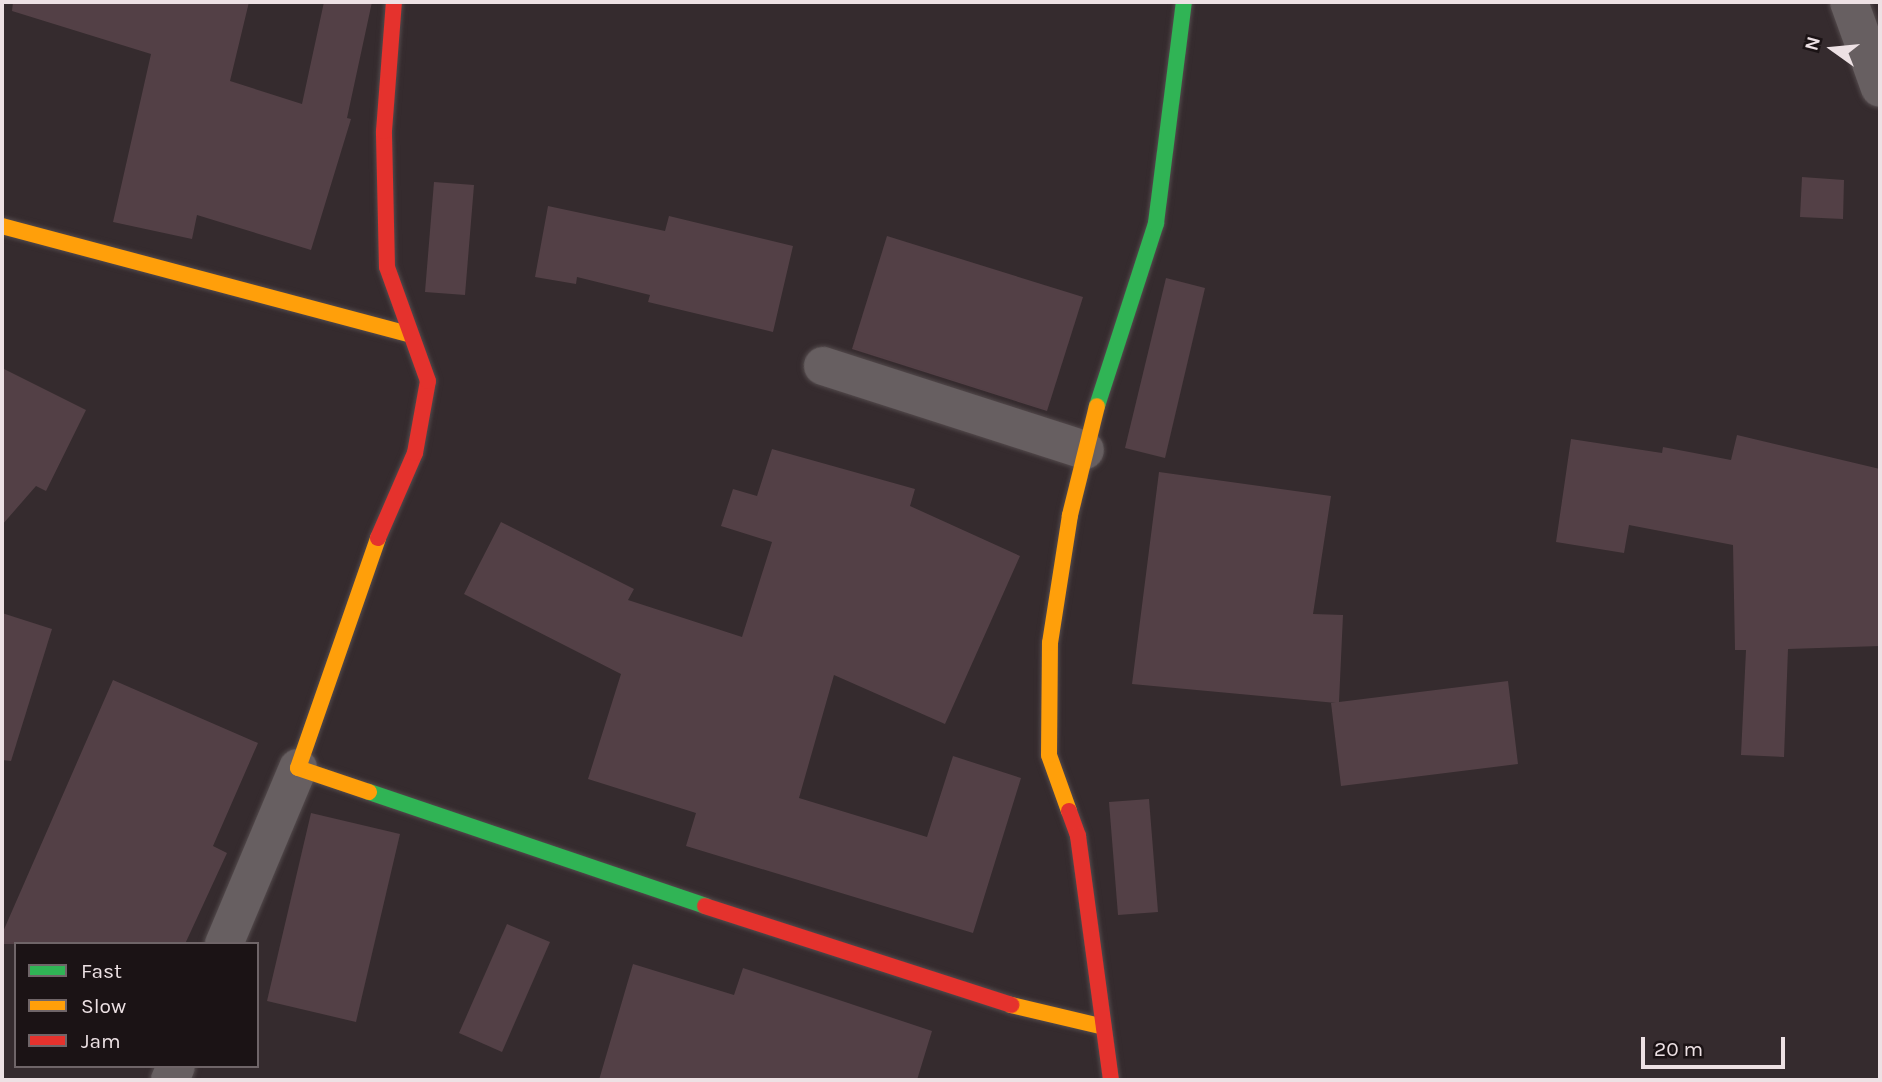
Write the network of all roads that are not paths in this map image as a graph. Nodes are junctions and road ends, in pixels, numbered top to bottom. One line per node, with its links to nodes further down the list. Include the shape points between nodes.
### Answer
1 (394, 2): 6 (street, via 384,131 387,267)
2 (1184, 2): 8 (street, via 1156,223 1109,360)
3 (1849, 2): 4 (street)
4 (1880, 88)
5 (2, 226): 6 (street)
6 (408, 334): 9 (street, via 428,381 415,453 372,552)
7 (823, 366): 8 (street)
8 (1085, 450): 11 (street, via 1050,643 1049,755 1078,836)
9 (298, 768): 10 (street); 11 (street, via 974,997)
10 (225, 942)
11 (1100, 1026): 12 (street)
12 (1111, 1080)

